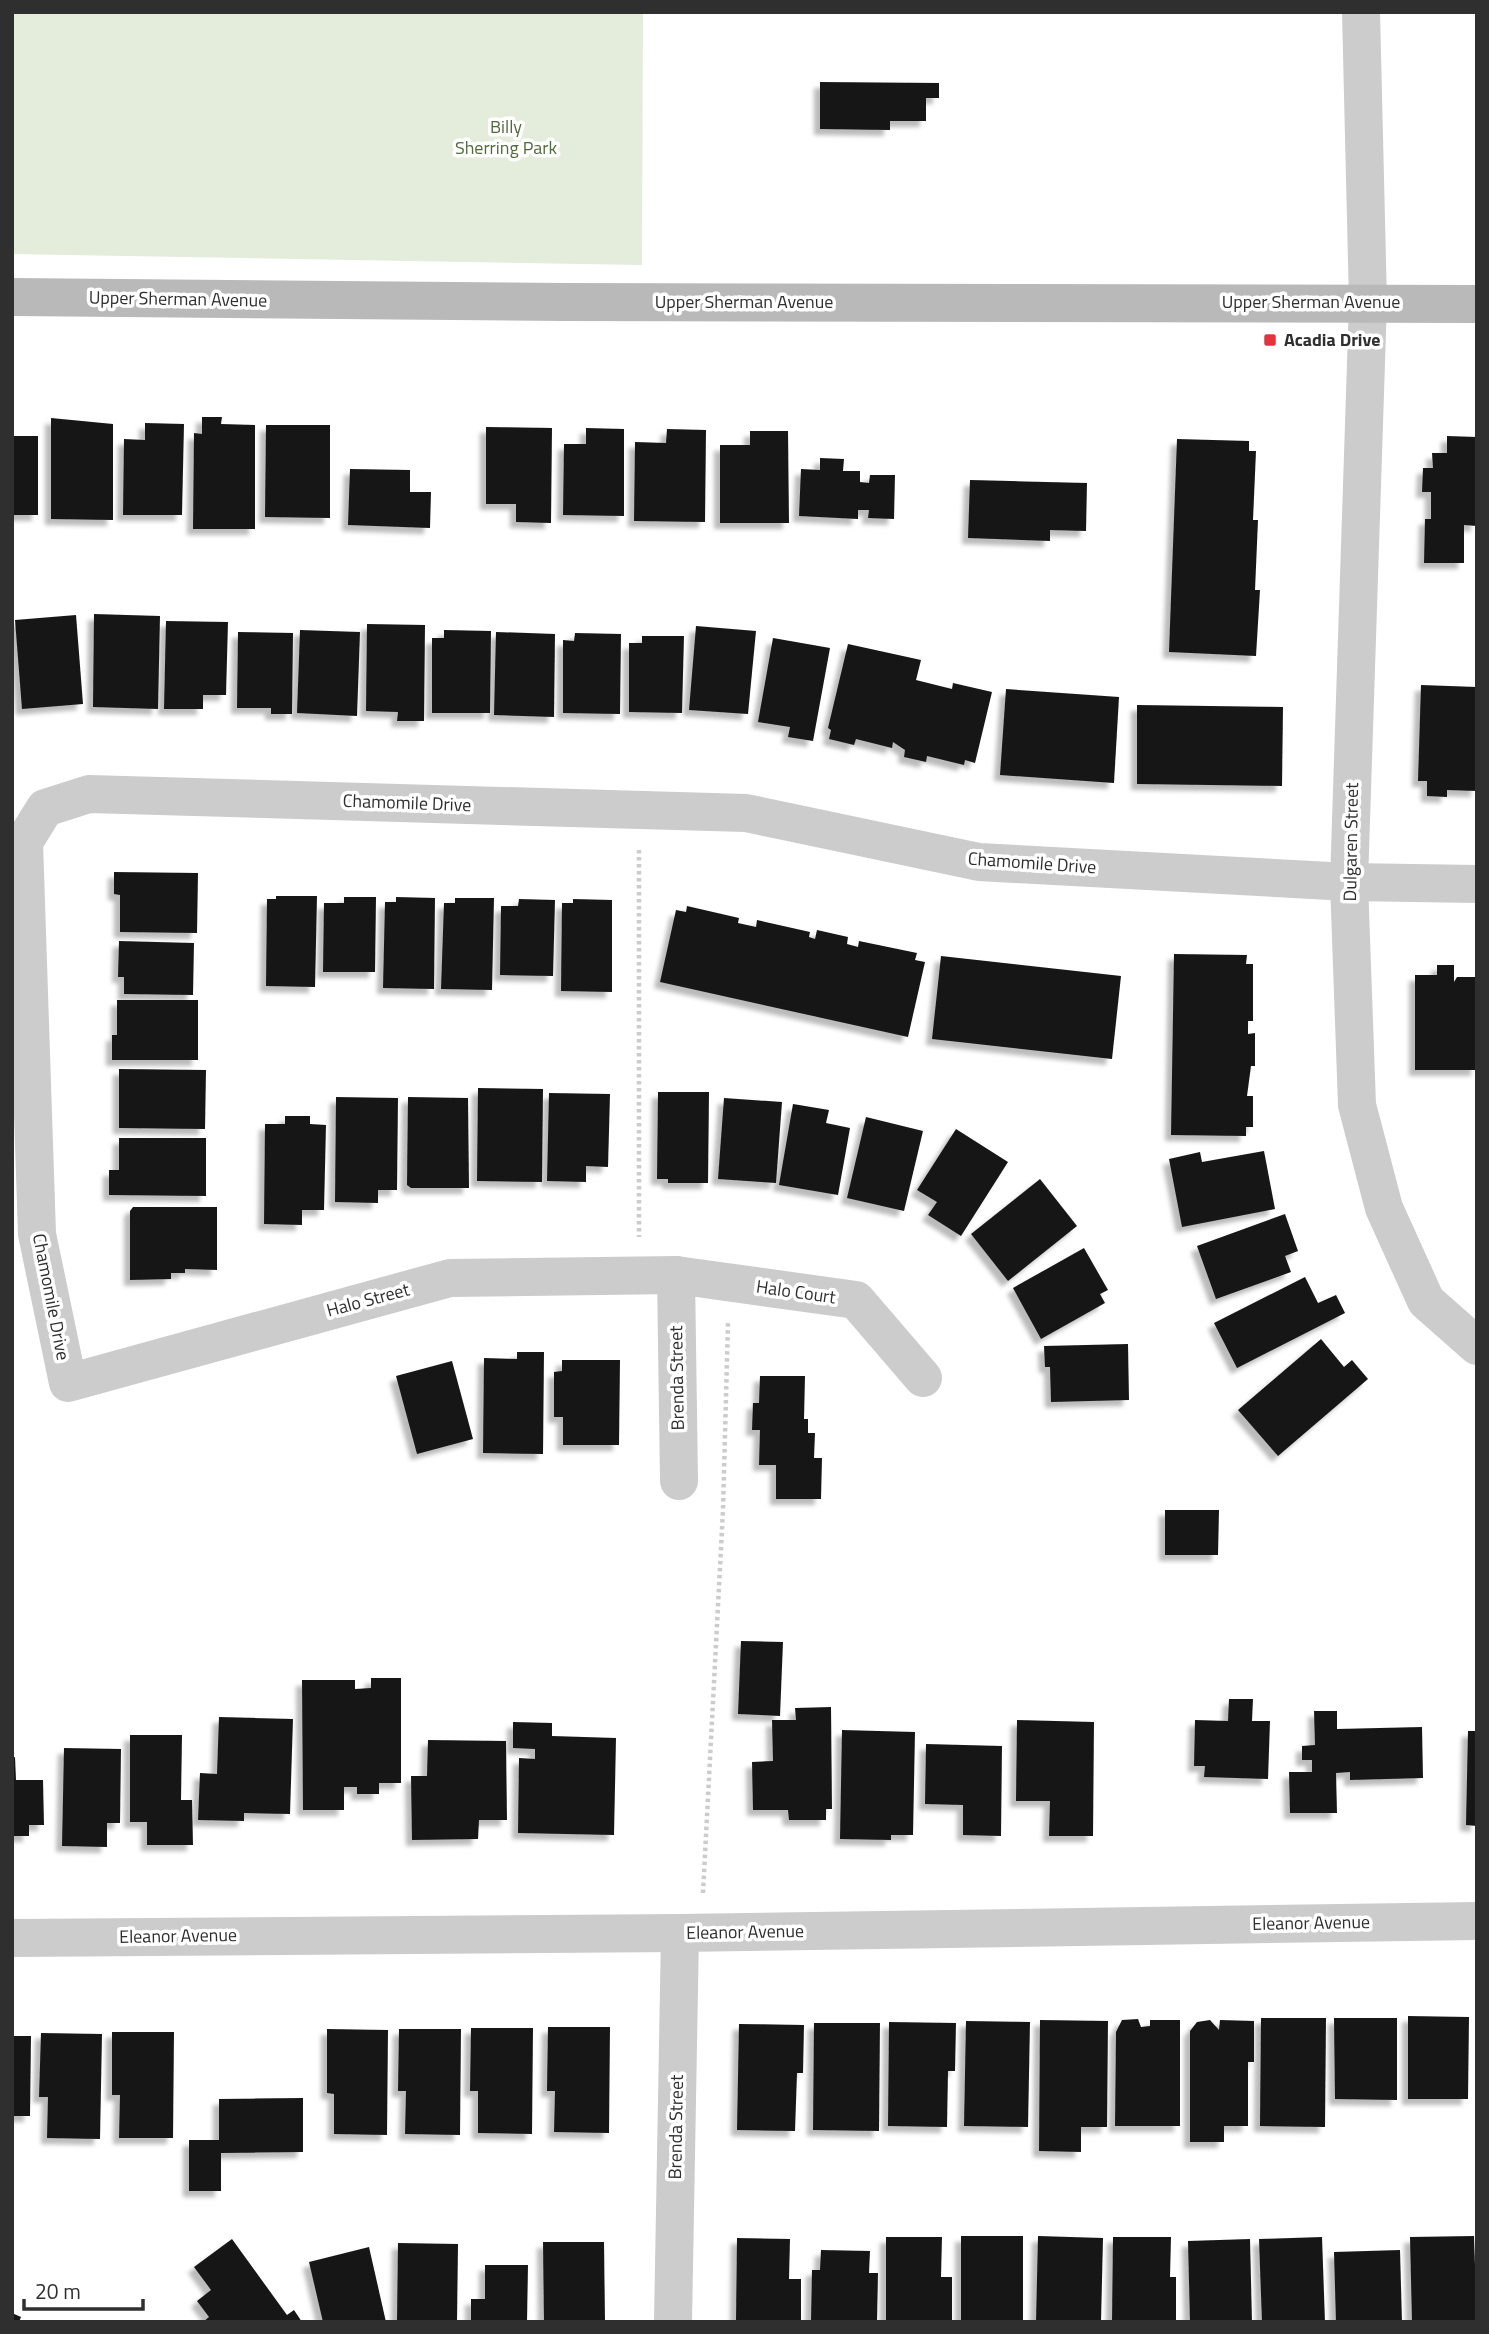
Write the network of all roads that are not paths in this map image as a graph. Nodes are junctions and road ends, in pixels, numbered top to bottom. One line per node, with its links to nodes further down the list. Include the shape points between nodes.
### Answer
1 (1361, 12): 3 (street)
2 (12, 297): 3 (main road, Upper Sherman Avenue)
3 (1368, 302): 4 (main road, Upper Sherman Avenue); 5 (street, Dulgaren Street)
4 (1477, 304)
5 (1349, 883): 6 (street, Chamomile Drive); 8 (street, Dulgaren Street, via 1357,1105 1384,1208 1426,1301); 10 (street, Chamomile Drive, via 979,862 746,813 89,794 45,808 24,842 37,1234)
6 (1477, 884)
7 (658, 1276): 9 (street, Halo Court, via 856,1300); 10 (street, Halo Street, via 450,1278); 11 (street, Brenda Street)
8 (1477, 1346)
9 (923, 1378)
10 (68, 1383)
11 (679, 1481)
12 (1477, 1921): 13 (street, Eleanor Avenue)
13 (690, 1933): 14 (street, Eleanor Avenue); 15 (street, Brenda Street)
14 (12, 1938)
15 (673, 2322)

